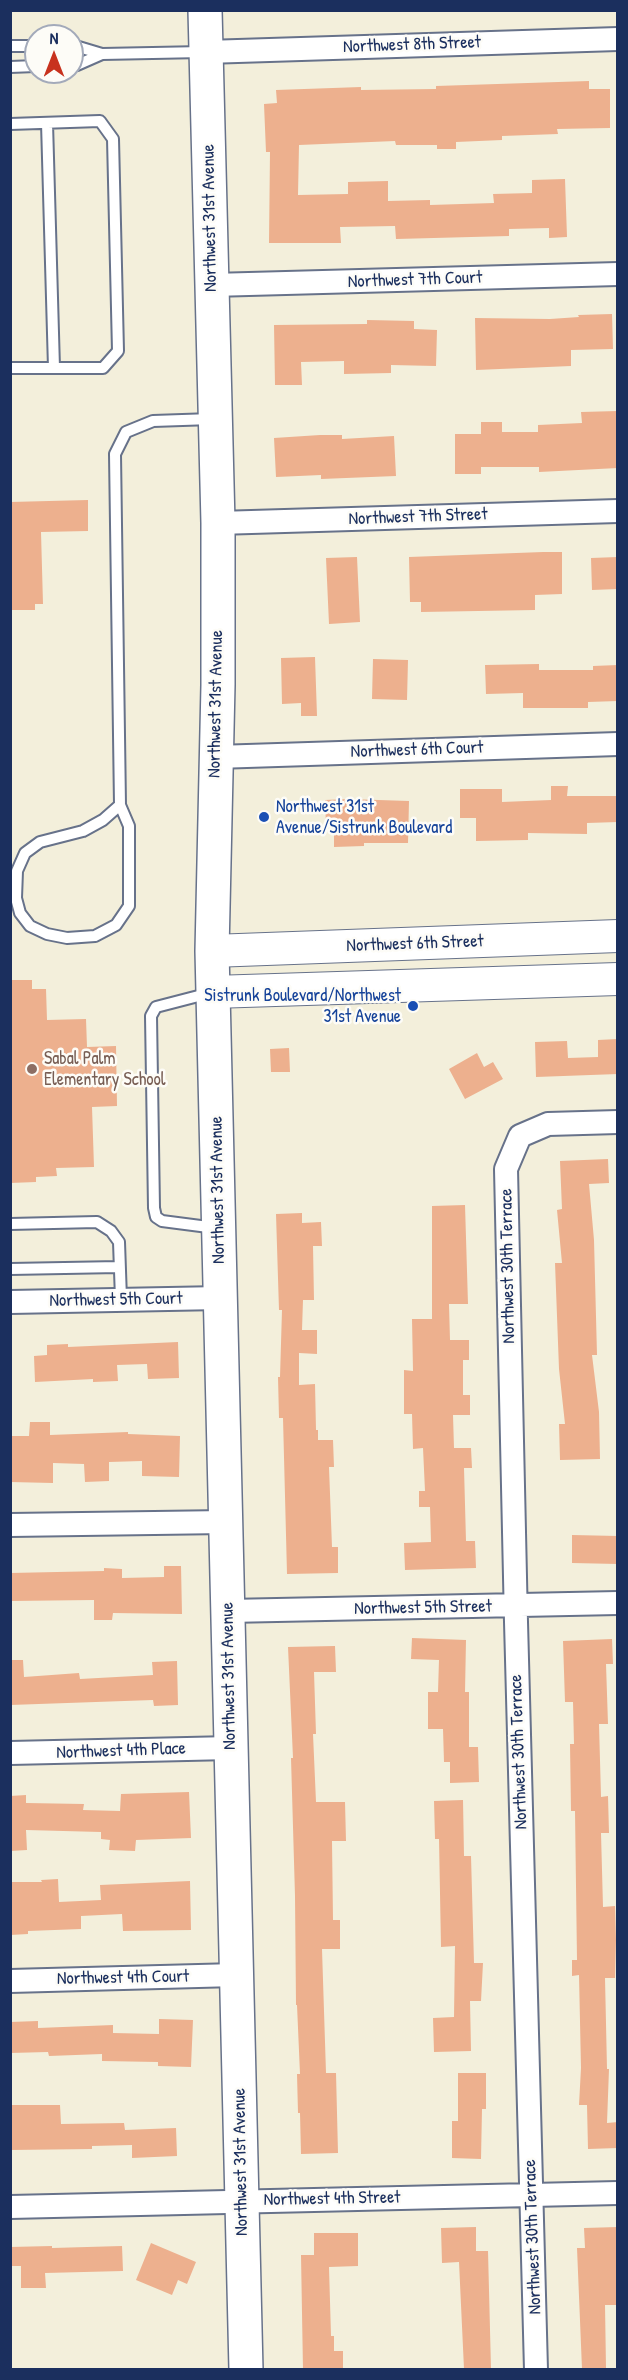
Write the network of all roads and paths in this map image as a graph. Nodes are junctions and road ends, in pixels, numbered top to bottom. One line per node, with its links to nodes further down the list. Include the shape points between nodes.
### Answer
1 (205, 10): 4 (main road, Northwest 31st Avenue)
2 (618, 39): 4 (street, Northwest 8th Street)
3 (84, 49): 5 (lane)
4 (206, 52): 5 (lane); 10 (main road, Northwest 31st Avenue)
5 (102, 54): 6 (lane)
6 (84, 62)
7 (47, 123): 8 (lane); 12 (lane); 12 (lane, via 100,122 113,139 118,351 103,368)
8 (10, 124)
9 (618, 274): 10 (street, Northwest 7th Court)
10 (212, 285): 13 (main road, Northwest 31st Avenue)
11 (10, 368): 12 (lane)
12 (54, 368)
13 (216, 419): 15 (main road, Northwest 31st Avenue); 18 (lane, via 153,421 126,432 115,454)
14 (618, 511): 15 (street, Northwest 7th Street)
15 (218, 523): 17 (main road, Northwest 31st Avenue)
16 (618, 744): 17 (street, Northwest 6th Court)
17 (216, 757): 20 (main road, Northwest 31st Avenue)
18 (120, 805): 18 (lane, via 83,831 40,842 25,853 17,871 16,898 20,913 30,926 67,938 95,936 116,925 129,906 129,826)
19 (618, 936): 20 (street, Northwest 6th Street)
20 (212, 951): 22 (main road, Northwest 31st Avenue)
21 (618, 979): 22 (street)
22 (213, 992): 25 (main road, Northwest 31st Avenue); 25 (lane, via 156,1007 151,1016 153,1185 154,1208 159,1219)
23 (618, 1122): 34 (street, Northwest 30th Terrace, via 548,1124 520,1136 506,1169)
24 (10, 1224): 26 (lane, via 97,1222 111,1231 118,1242)
25 (219, 1228): 28 (main road, Northwest 31st Avenue)
26 (119, 1267): 27 (lane); 29 (lane)
27 (10, 1269)
28 (221, 1298): 29 (street, Northwest 5th Court); 31 (main road, Northwest 31st Avenue)
29 (121, 1299): 30 (street, Northwest 5th Court)
30 (10, 1302)
31 (226, 1522): 32 (street); 35 (main road, Northwest 31st Avenue)
32 (10, 1525)
33 (618, 1603): 34 (street, Northwest 5th Street)
34 (516, 1606): 35 (street, Northwest 5th Street); 41 (street, Northwest 30th Terrace)
35 (228, 1611): 36 (main road, Northwest 31st Avenue)
36 (231, 1748): 37 (street, Northwest 4th Place); 38 (main road, Northwest 31st Avenue)
37 (10, 1753)
38 (236, 1976): 39 (street, Northwest 4th Court); 42 (main road, Northwest 31st Avenue)
39 (10, 1981)
40 (618, 2193): 41 (street, Northwest 4th Street)
41 (532, 2196): 42 (street, Northwest 4th Street); 45 (street, Northwest 30th Terrace)
42 (242, 2201): 43 (street, Northwest 4th Street); 44 (main road, Northwest 31st Avenue)
43 (10, 2207)
44 (246, 2370)
45 (536, 2370)

